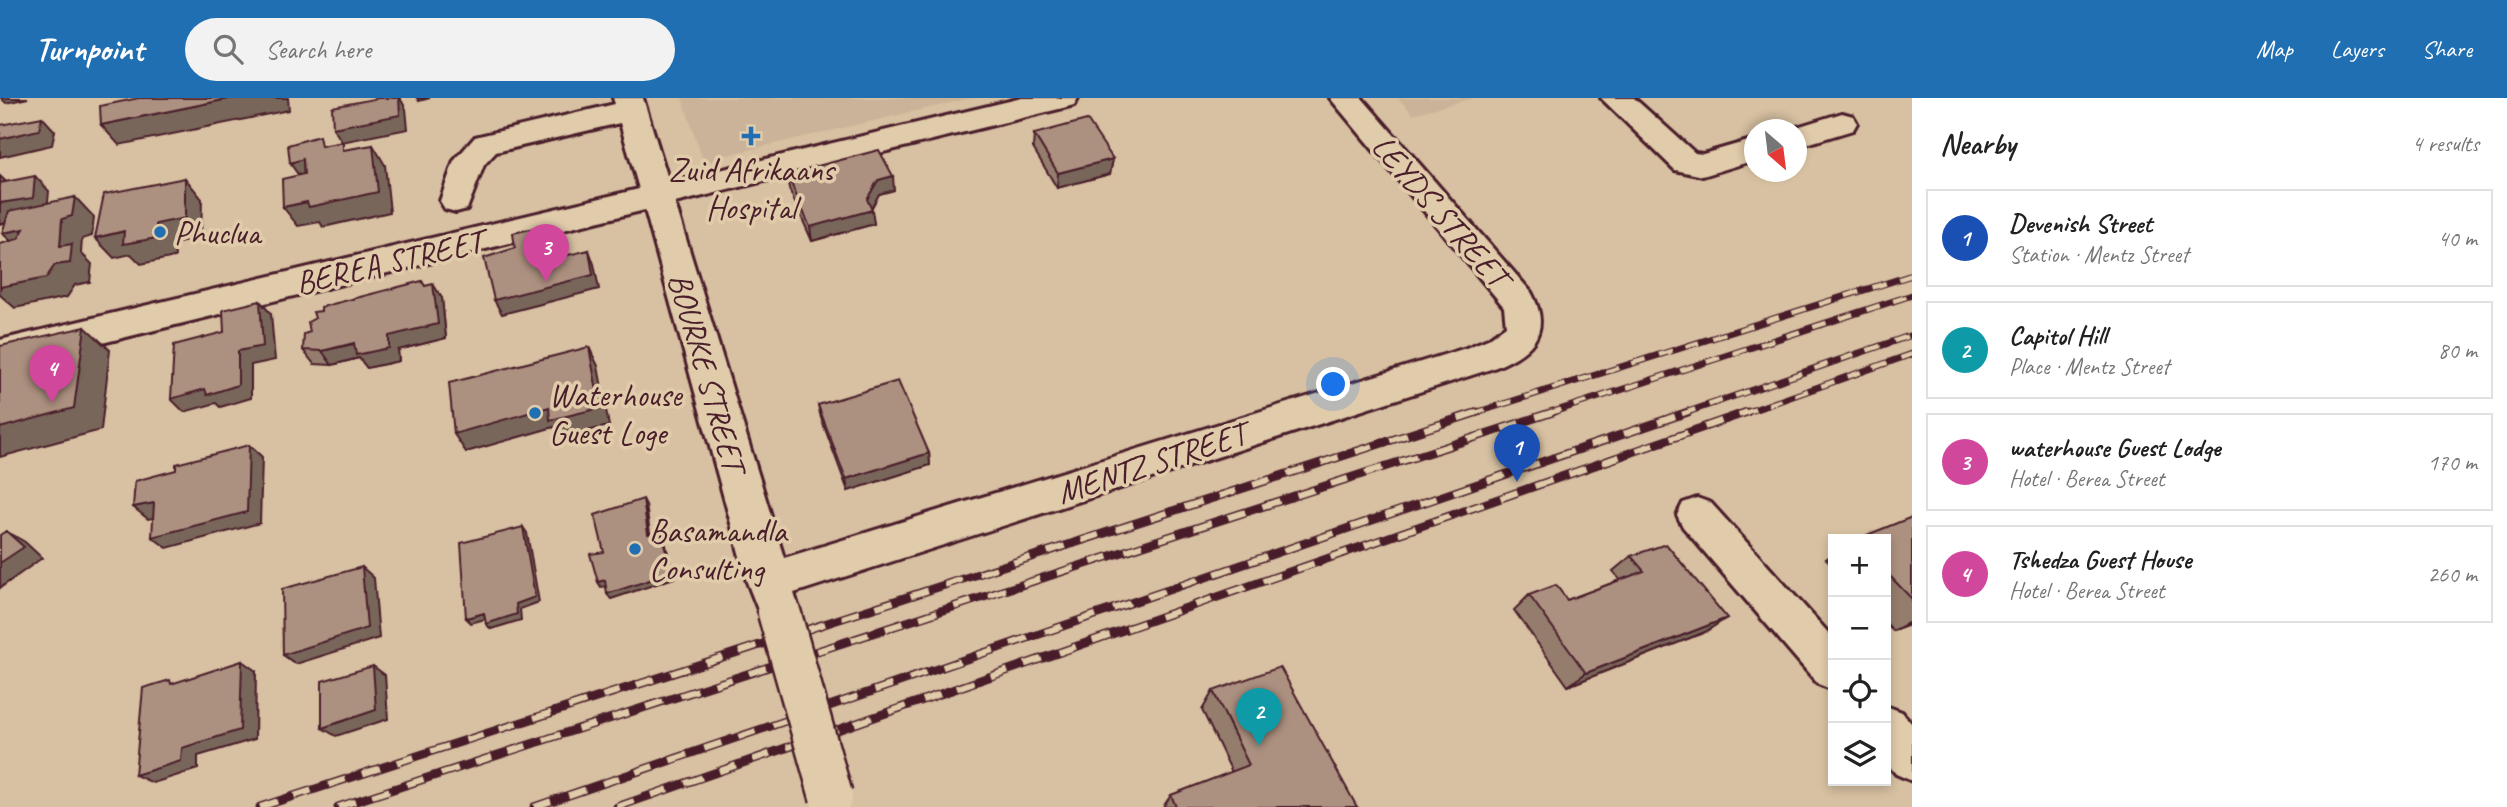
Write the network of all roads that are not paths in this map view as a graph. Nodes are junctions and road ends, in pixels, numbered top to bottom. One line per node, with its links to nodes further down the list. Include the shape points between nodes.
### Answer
1 (1063, 98): 8 (street, BEREA STREET)
2 (1345, 98): 10 (street, LEYDS STREET, via 1510,289 1524,313)
3 (1616, 98): 7 (street, via 1686,162 1703,164)
4 (630, 104): 8 (street, BOURKE STREET); 9 (street, via 486,144 470,161)
5 (1842, 123): 6 (street)
6 (1807, 134)
7 (1744, 152)
8 (658, 196): 11 (street, BEREA STREET); 13 (street, BOURKE STREET)
9 (456, 201)
10 (1523, 327): 13 (street, MENTZ STREET, via 1509,345 1466,362)
11 (0, 354)
12 (1697, 515): 14 (street)
13 (774, 597): 15 (street, BOURKE STREET, bridge)
14 (1828, 663)
15 (832, 801)

